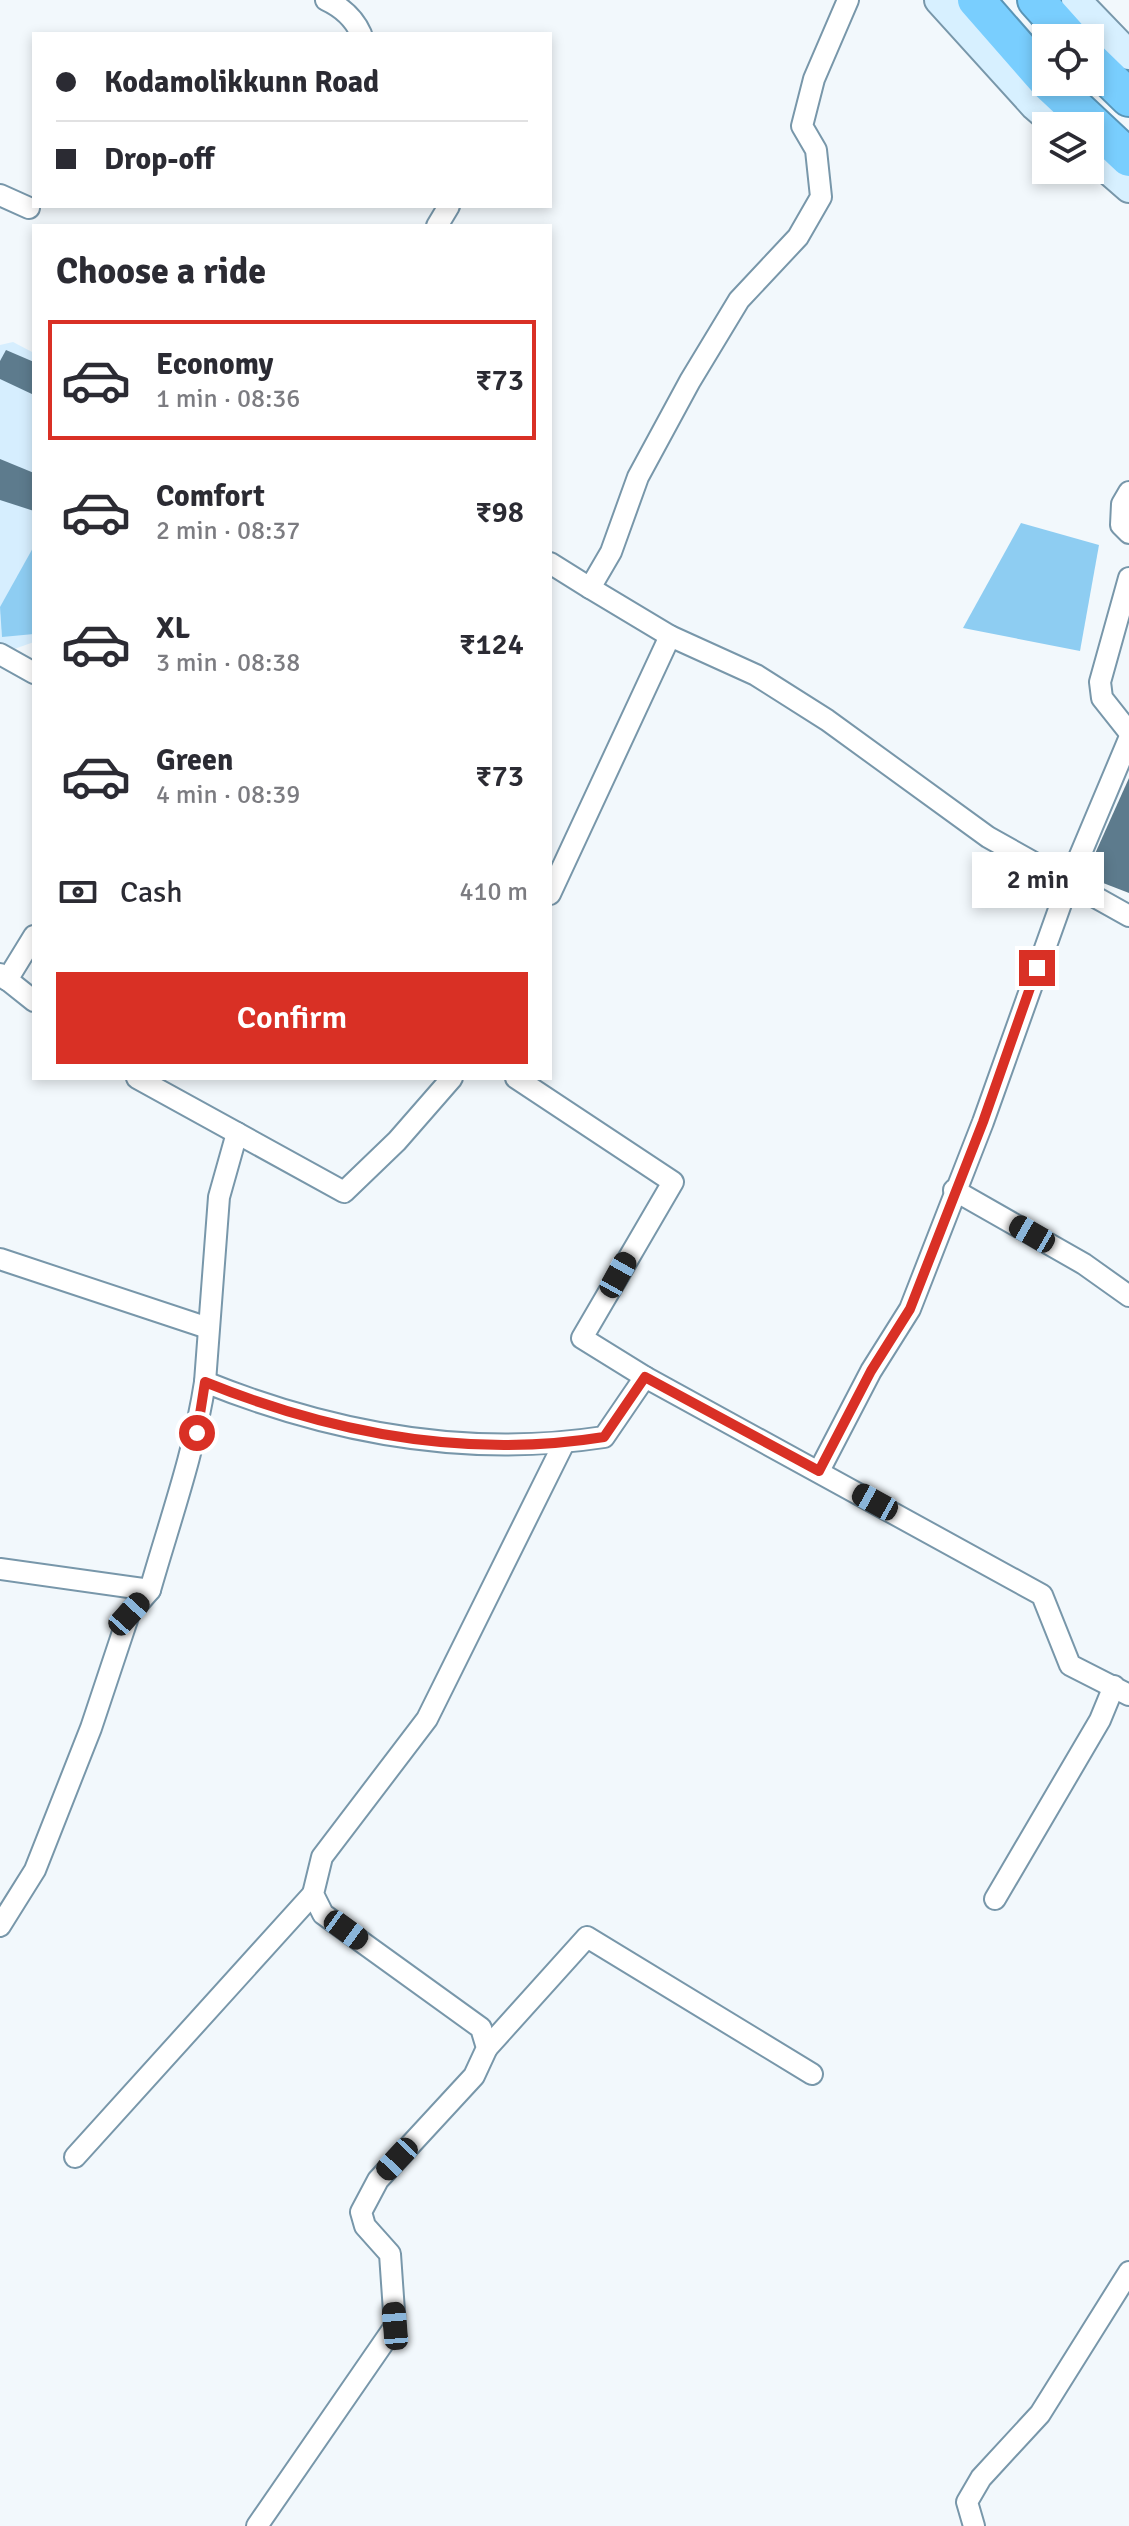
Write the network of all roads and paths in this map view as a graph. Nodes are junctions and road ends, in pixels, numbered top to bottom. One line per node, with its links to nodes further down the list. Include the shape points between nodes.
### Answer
1 (326, 0): 8 (street)
2 (848, 0): 24 (street, via 814,79 802,126 816,150 821,197 798,237 739,300 690,381 638,477 611,552)
3 (939, 0): 14 (street)
4 (976, 0): 10 (highway)
5 (1036, 0): 7 (highway)
6 (1076, 0): 9 (street)
7 (1057, 24)
8 (360, 32)
9 (1129, 55)
10 (1032, 64)
11 (1104, 74): 13 (highway)
12 (1063, 96): 15 (highway)
13 (1129, 98)
14 (1045, 112)
15 (1129, 158)
16 (1104, 166): 17 (street)
17 (1129, 188)
18 (0, 195): 19 (street)
19 (29, 208)
20 (1129, 492): 21 (street, via 1121,525)
21 (1129, 533)
22 (552, 564): 24 (street)
23 (1129, 578): 28 (street, via 1100,682 1102,698)
24 (590, 588): 25 (street)
25 (670, 636): 30 (street, via 756,675 988,837); 31 (street)
26 (0, 654): 27 (street)
27 (32, 672)
28 (1129, 732)
29 (1129, 739): 30 (street)
30 (1068, 884): 32 (street); 40 (street)
31 (552, 890)
32 (1129, 916)
33 (32, 939): 34 (street)
34 (4, 977): 35 (street)
35 (32, 999)
36 (141, 1080): 39 (street)
37 (450, 1080): 39 (street, via 344,1192)
38 (519, 1080): 44 (street, via 673,1182 582,1338)
39 (237, 1133): 43 (street, via 219,1197)
40 (954, 1190): 42 (street, via 1084,1264); 47 (street, via 910,1309)
41 (0, 1259): 43 (street)
42 (1129, 1296)
43 (208, 1328): 45 (street)
44 (645, 1377): 46 (street, via 604,1437); 47 (street)
45 (205, 1382): 46 (street, via 315,1421 395,1438); 49 (street, via 183,1490)
46 (564, 1443): 51 (street, via 427,1719 322,1857)
47 (819, 1471): 50 (street, via 1042,1595 1070,1665)
48 (0, 1569): 49 (street)
49 (150, 1590): 53 (street, via 129,1614 35,1870)
50 (1121, 1691): 52 (street)
51 (313, 1894): 54 (street, via 323,1914 481,2028); 56 (street)
52 (995, 1899)
53 (0, 1926)
54 (487, 2048): 55 (street, via 587,1937); 58 (street, via 474,2076 366,2199 361,2212 365,2226 390,2254 395,2326)
55 (812, 2074)
56 (75, 2157)
57 (1129, 2272): 59 (street, via 1040,2414 981,2478 967,2502)
58 (257, 2526)
59 (974, 2526)

